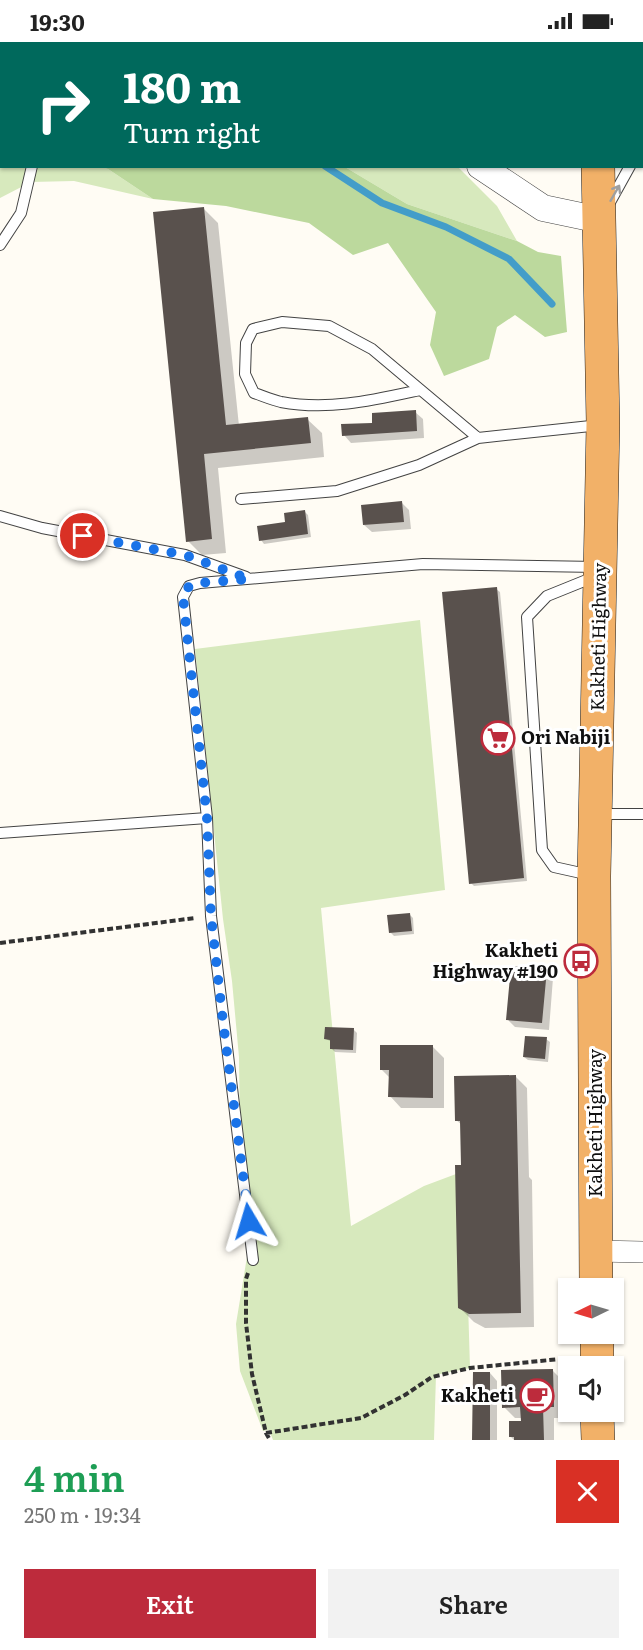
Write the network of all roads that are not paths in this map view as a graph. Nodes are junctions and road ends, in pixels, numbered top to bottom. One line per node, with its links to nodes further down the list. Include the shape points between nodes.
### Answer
1 (32, 168): 6 (lane, via 21,213)
2 (483, 168): 5 (street, via 543,208)
3 (598, 168): 5 (highway, Kakheti Highway)
4 (629, 168): 5 (lane, one-way to 4)
5 (600, 220): 8 (highway, Kakheti Highway)
6 (0, 245)
7 (420, 390): 7 (lane, via 372,349 329,327 282,322 253,329 246,343 245,374 254,393 279,401 336,405); 9 (lane)
8 (603, 424): 9 (lane); 12 (highway, Kakheti Highway)
9 (478, 438): 10 (lane, via 419,465 337,491)
10 (241, 499)
11 (0, 516): 13 (lane, via 42,528 185,555)
12 (600, 571): 13 (lane, via 423,564); 14 (highway, Kakheti Highway); 18 (lane, via 547,596 527,617 542,850 554,867)
13 (249, 579): 16 (lane, via 189,586 183,597)
14 (596, 814): 15 (lane); 18 (highway, Kakheti Highway)
15 (643, 814)
16 (207, 818): 17 (lane); 21 (lane, via 211,916)
17 (0, 833)
18 (594, 876): 19 (highway, Kakheti Highway)
19 (596, 1251): 20 (street); 22 (highway, Kakheti Highway)
20 (643, 1252)
21 (253, 1260)
22 (596, 1278)
23 (597, 1422): 24 (highway)
24 (598, 1440)

